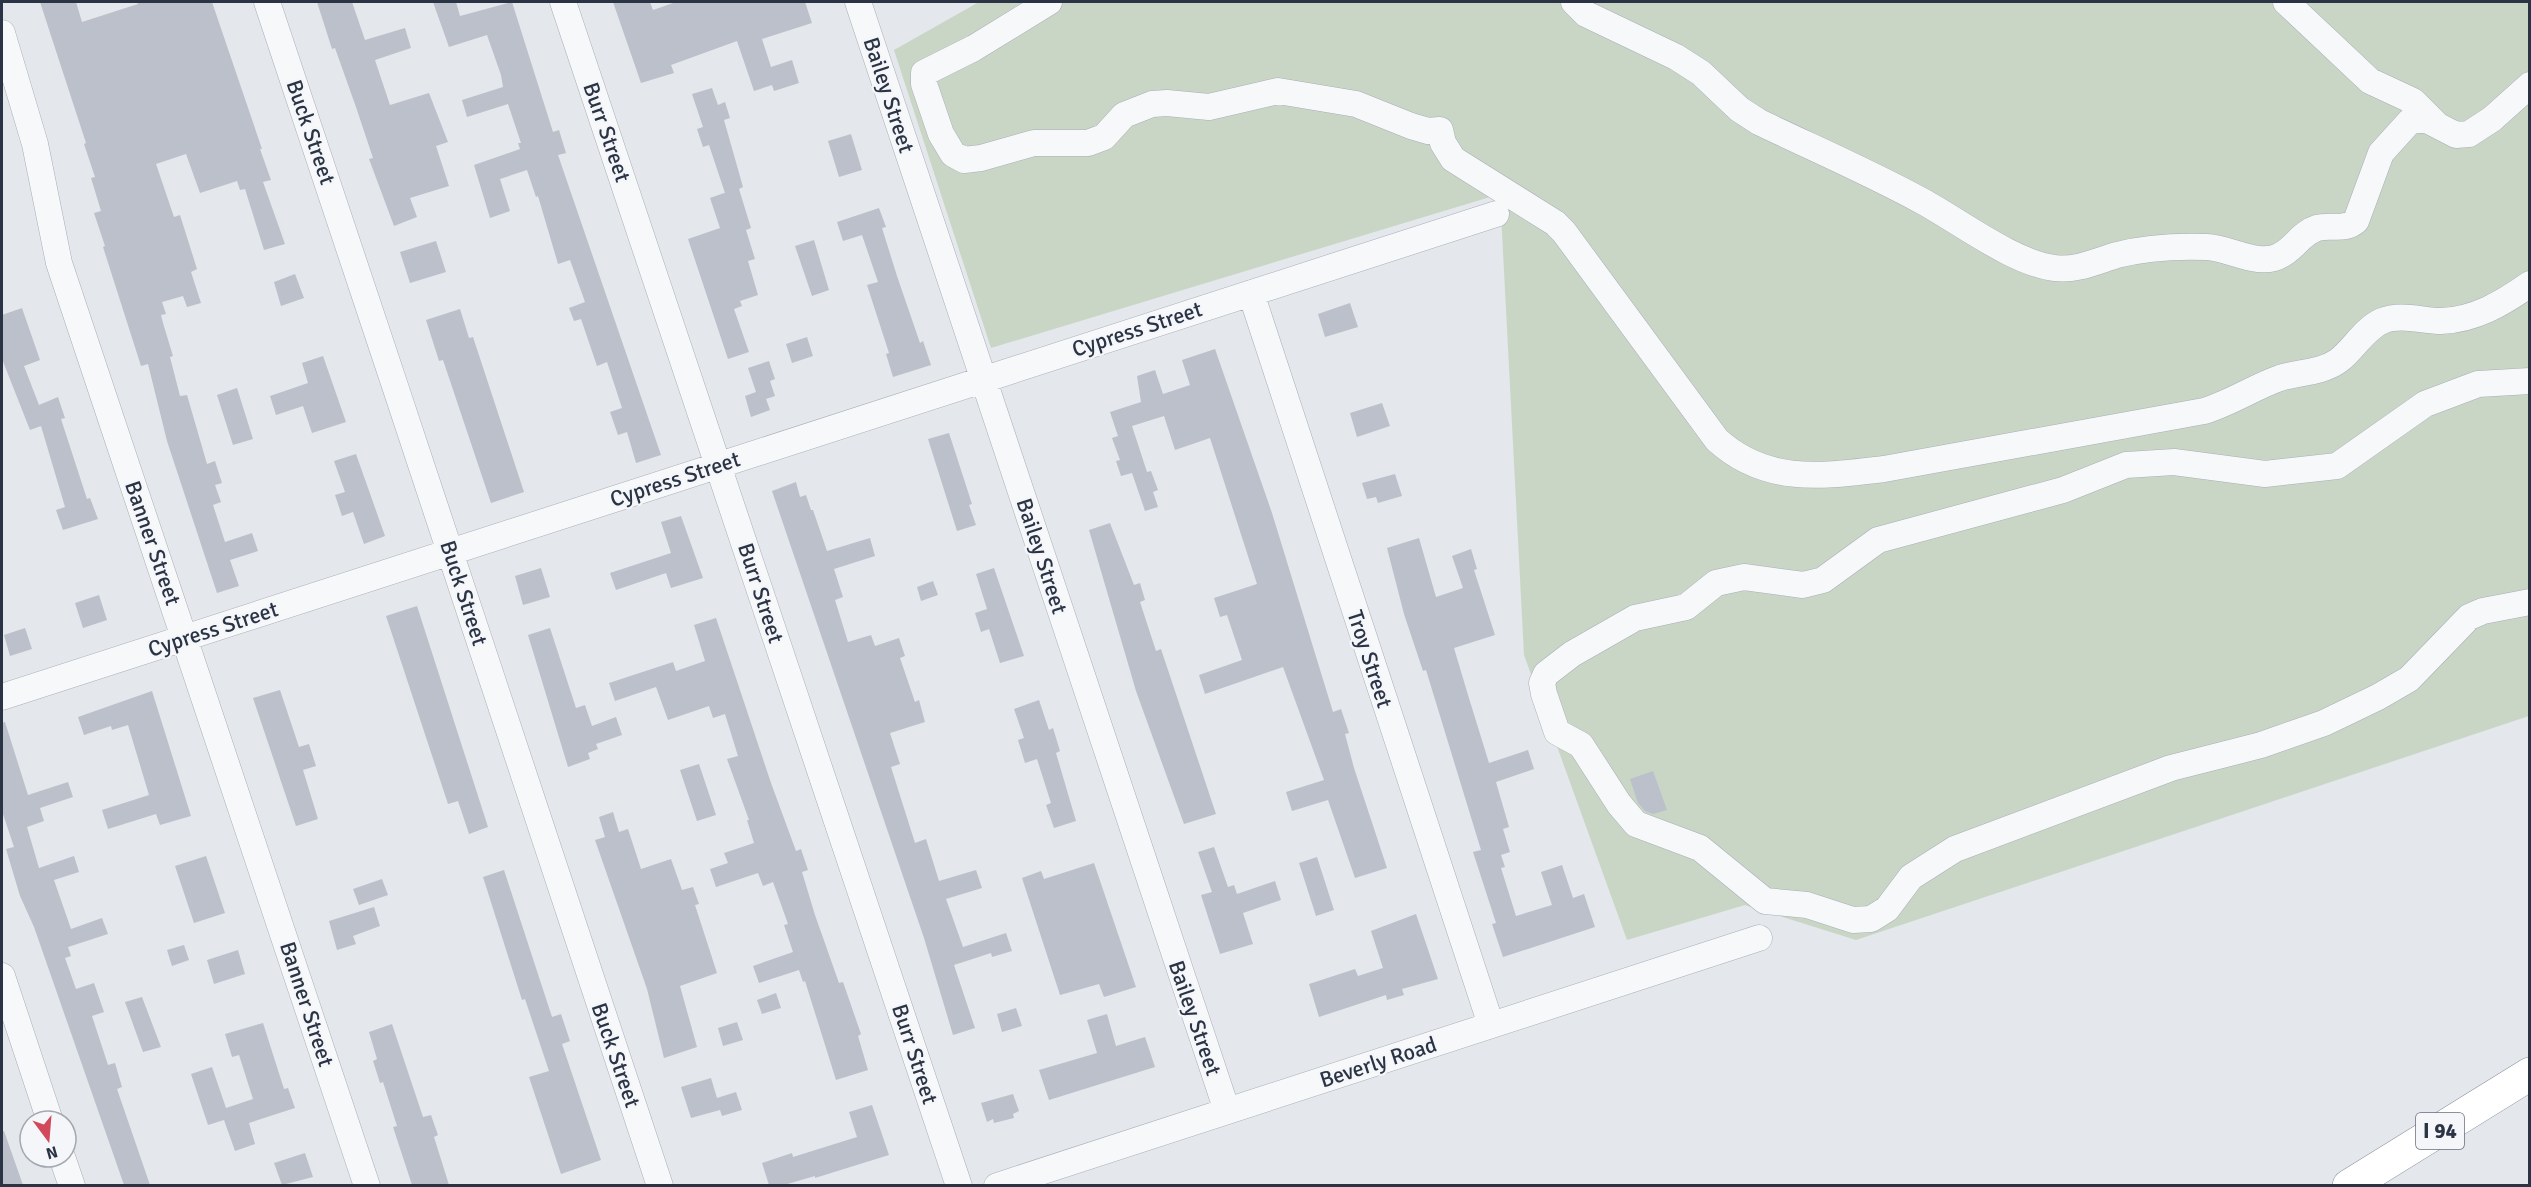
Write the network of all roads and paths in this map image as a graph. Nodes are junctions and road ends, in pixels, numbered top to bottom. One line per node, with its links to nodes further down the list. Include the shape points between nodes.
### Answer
1 (267, 2): 16 (street, Buck Street)
2 (563, 2): 15 (street, Burr Street)
3 (858, 2): 13 (street, Bailey Street)
4 (1049, 2): 11 (street, via 924,73 936,122 953,154 964,160 1034,143 1088,143 1104,137 1124,115 1152,104 1209,107 1278,91 1356,104 1410,126 1440,130 1453,159 1564,232 1717,440 1747,460 1796,475 1884,469 2204,411 2281,377 2329,366 2380,322 2394,318 2441,321 2465,317 2493,307)
5 (1574, 2): 9 (street, via 1586,14 1701,73 1759,122 1923,201 2023,259 2056,268 2071,268 2119,255 2195,247 2274,259 2310,231 2352,225 2359,218 2374,169 2391,140 2417,118)
6 (2286, 2): 9 (street, via 2370,81 2413,101)
7 (2, 33): 18 (street, Banner Street, via 35,144 58,263)
8 (2529, 85): 9 (street, via 2469,134 2456,135)
9 (2436, 124)
10 (1496, 214): 12 (street, Cypress Street)
11 (2529, 284)
12 (1251, 292): 13 (street, Cypress Street); 22 (street, Troy Street)
13 (983, 379): 15 (street, Cypress Street); 25 (street, Bailey Street)
14 (2529, 381): 17 (street, via 2478,384 2425,404 2337,466 2265,474 2174,462 2126,465 2063,490 1878,540 1823,580 1803,585 1744,577 1716,582 1686,607 1647,614 1589,644 1559,663 1542,683 1557,732 1581,744 1636,824 1700,848 1765,901 1807,905 1853,920 1871,919 1887,909 1911,877 1955,849 2171,768 2261,745 2324,723 2409,679 2469,617)
15 (718, 465): 16 (street, Cypress Street); 30 (street, Burr Street)
16 (451, 552): 18 (street, Cypress Street); 29 (street, Buck Street)
17 (2529, 602)
18 (185, 638): 19 (street, Cypress Street); 28 (street, Banner Street)
19 (2, 697)
20 (1759, 938): 22 (street, Beverly Road)
21 (2, 976): 24 (street)
22 (1491, 1025): 25 (street, Beverly Road)
23 (2529, 1074): 32 (highway, I 94)
24 (46, 1109)
25 (1227, 1111): 31 (street, Beverly Road)
26 (66, 1169): 27 (street)
27 (72, 1185)
28 (367, 1185)
29 (660, 1185)
30 (959, 1185)
31 (998, 1185)
32 (2349, 1185)

